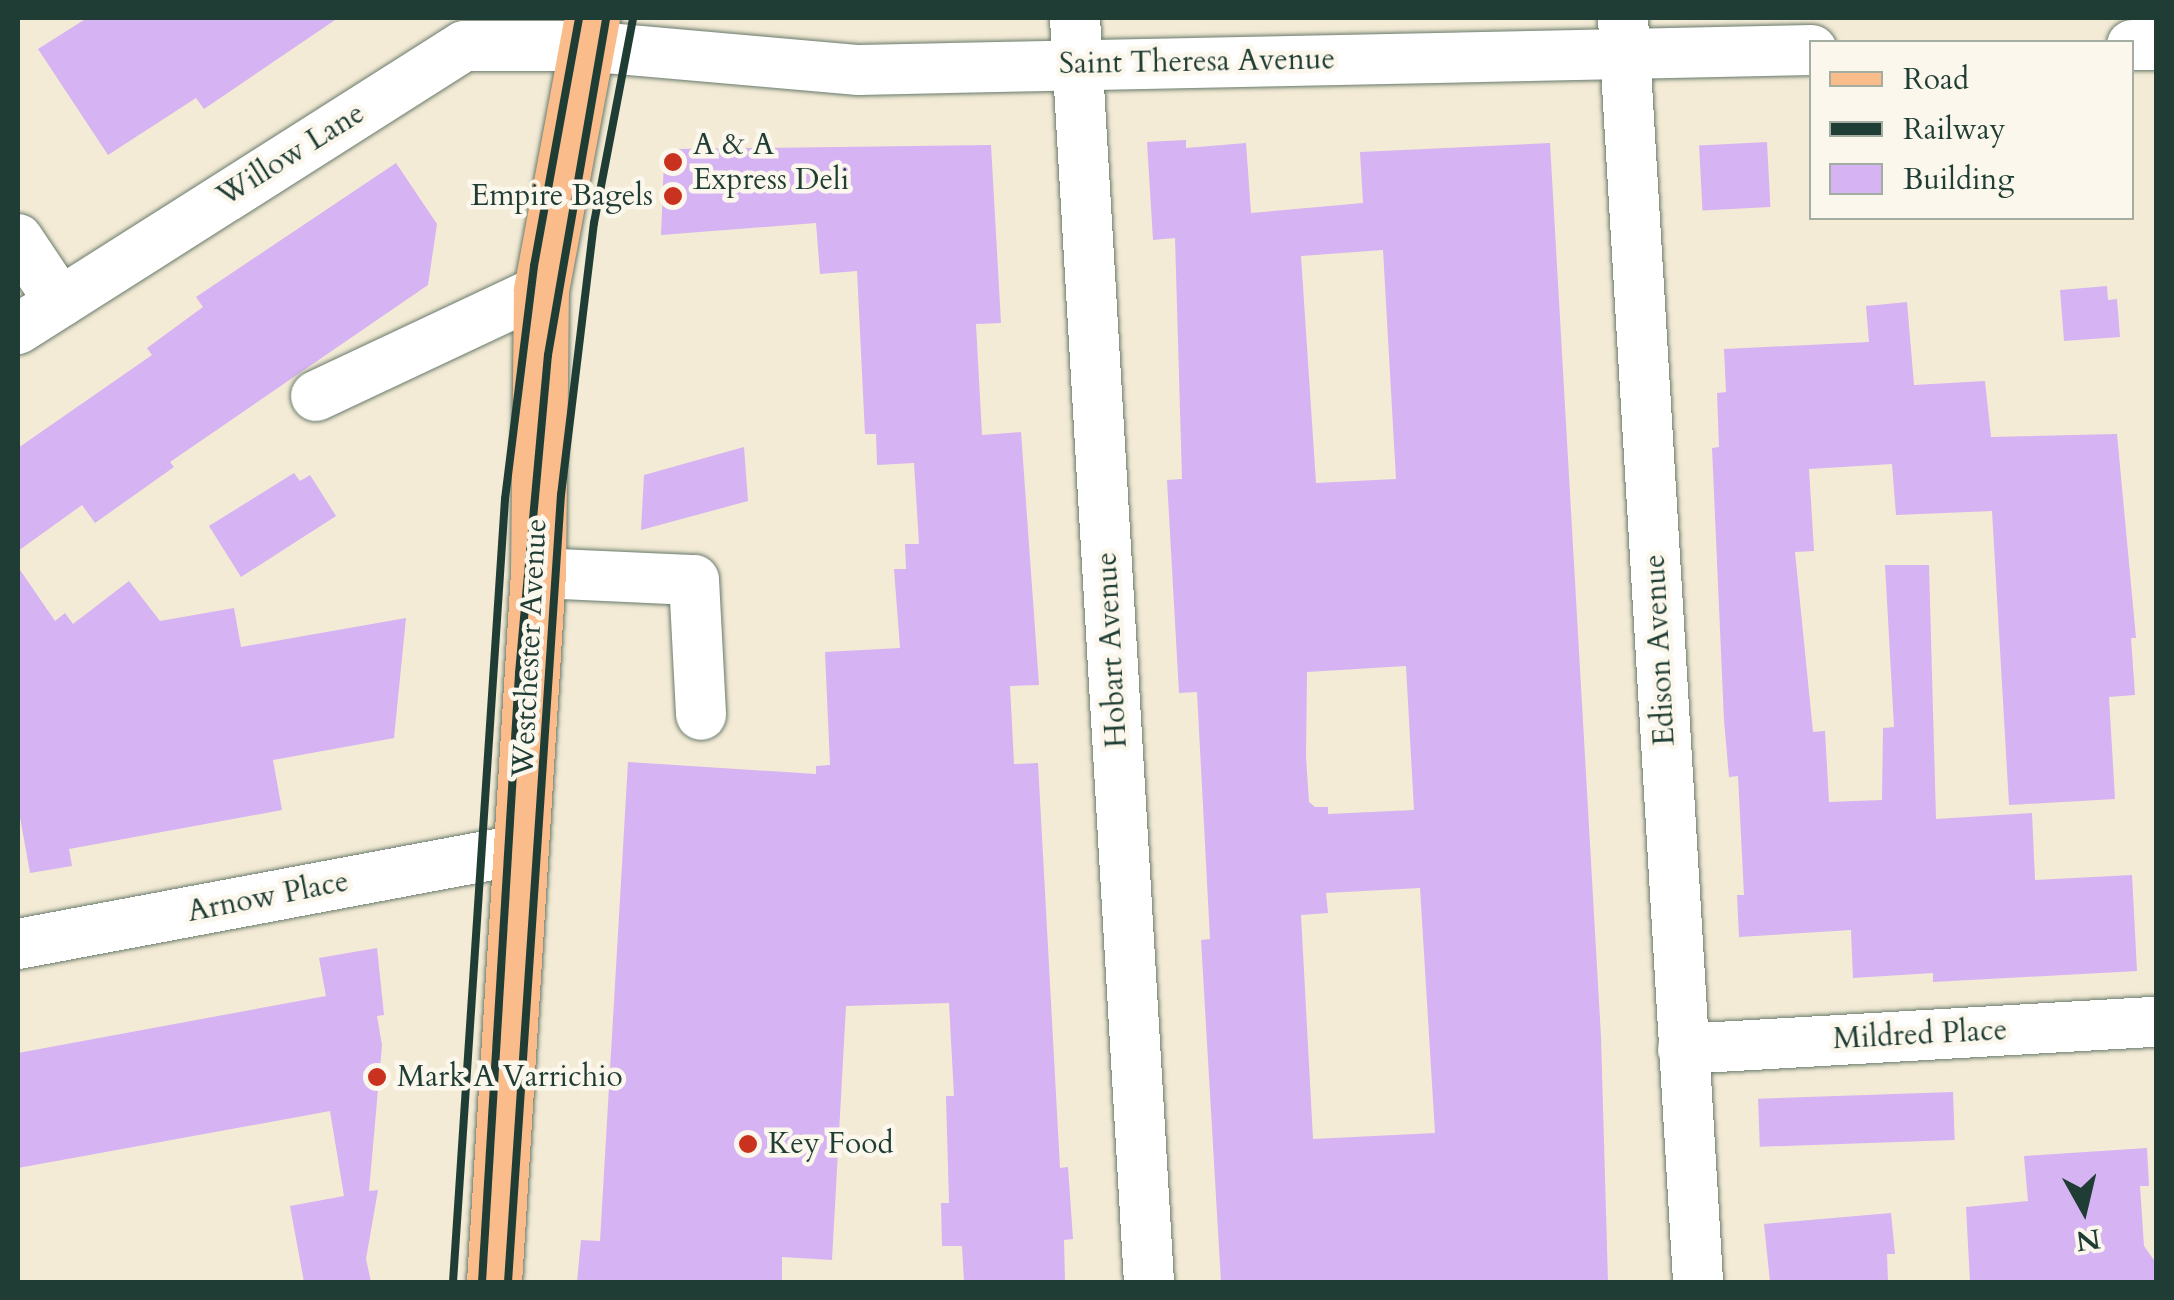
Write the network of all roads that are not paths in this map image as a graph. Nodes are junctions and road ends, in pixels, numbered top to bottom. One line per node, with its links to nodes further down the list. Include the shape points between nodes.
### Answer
1 (580, 27): 3 (street, Saint Theresa Avenue, via 859,70); 6 (main road, Westchester Avenue); 7 (street, Willow Lane, via 464,46)
2 (1624, 35): 3 (street, Saint Theresa Avenue); 4 (street, Saint Theresa Avenue); 15 (street, Edison Avenue)
3 (1076, 41): 17 (street, Hobart Avenue)
4 (1809, 50)
5 (18, 239): 7 (street)
6 (541, 290): 9 (street); 10 (main road, Westchester Avenue)
7 (60, 302): 8 (street, Willow Lane)
8 (18, 329)
9 (316, 396)
10 (538, 573): 11 (street, via 694,580); 12 (main road, Westchester Avenue)
11 (701, 715)
12 (518, 850): 13 (street, Arnow Place); 16 (main road, Westchester Avenue)
13 (18, 944)
14 (2156, 1022): 15 (street, Mildred Place)
15 (1684, 1049): 18 (street, Edison Avenue)
16 (494, 1282)
17 (1149, 1282)
18 (1698, 1282)

